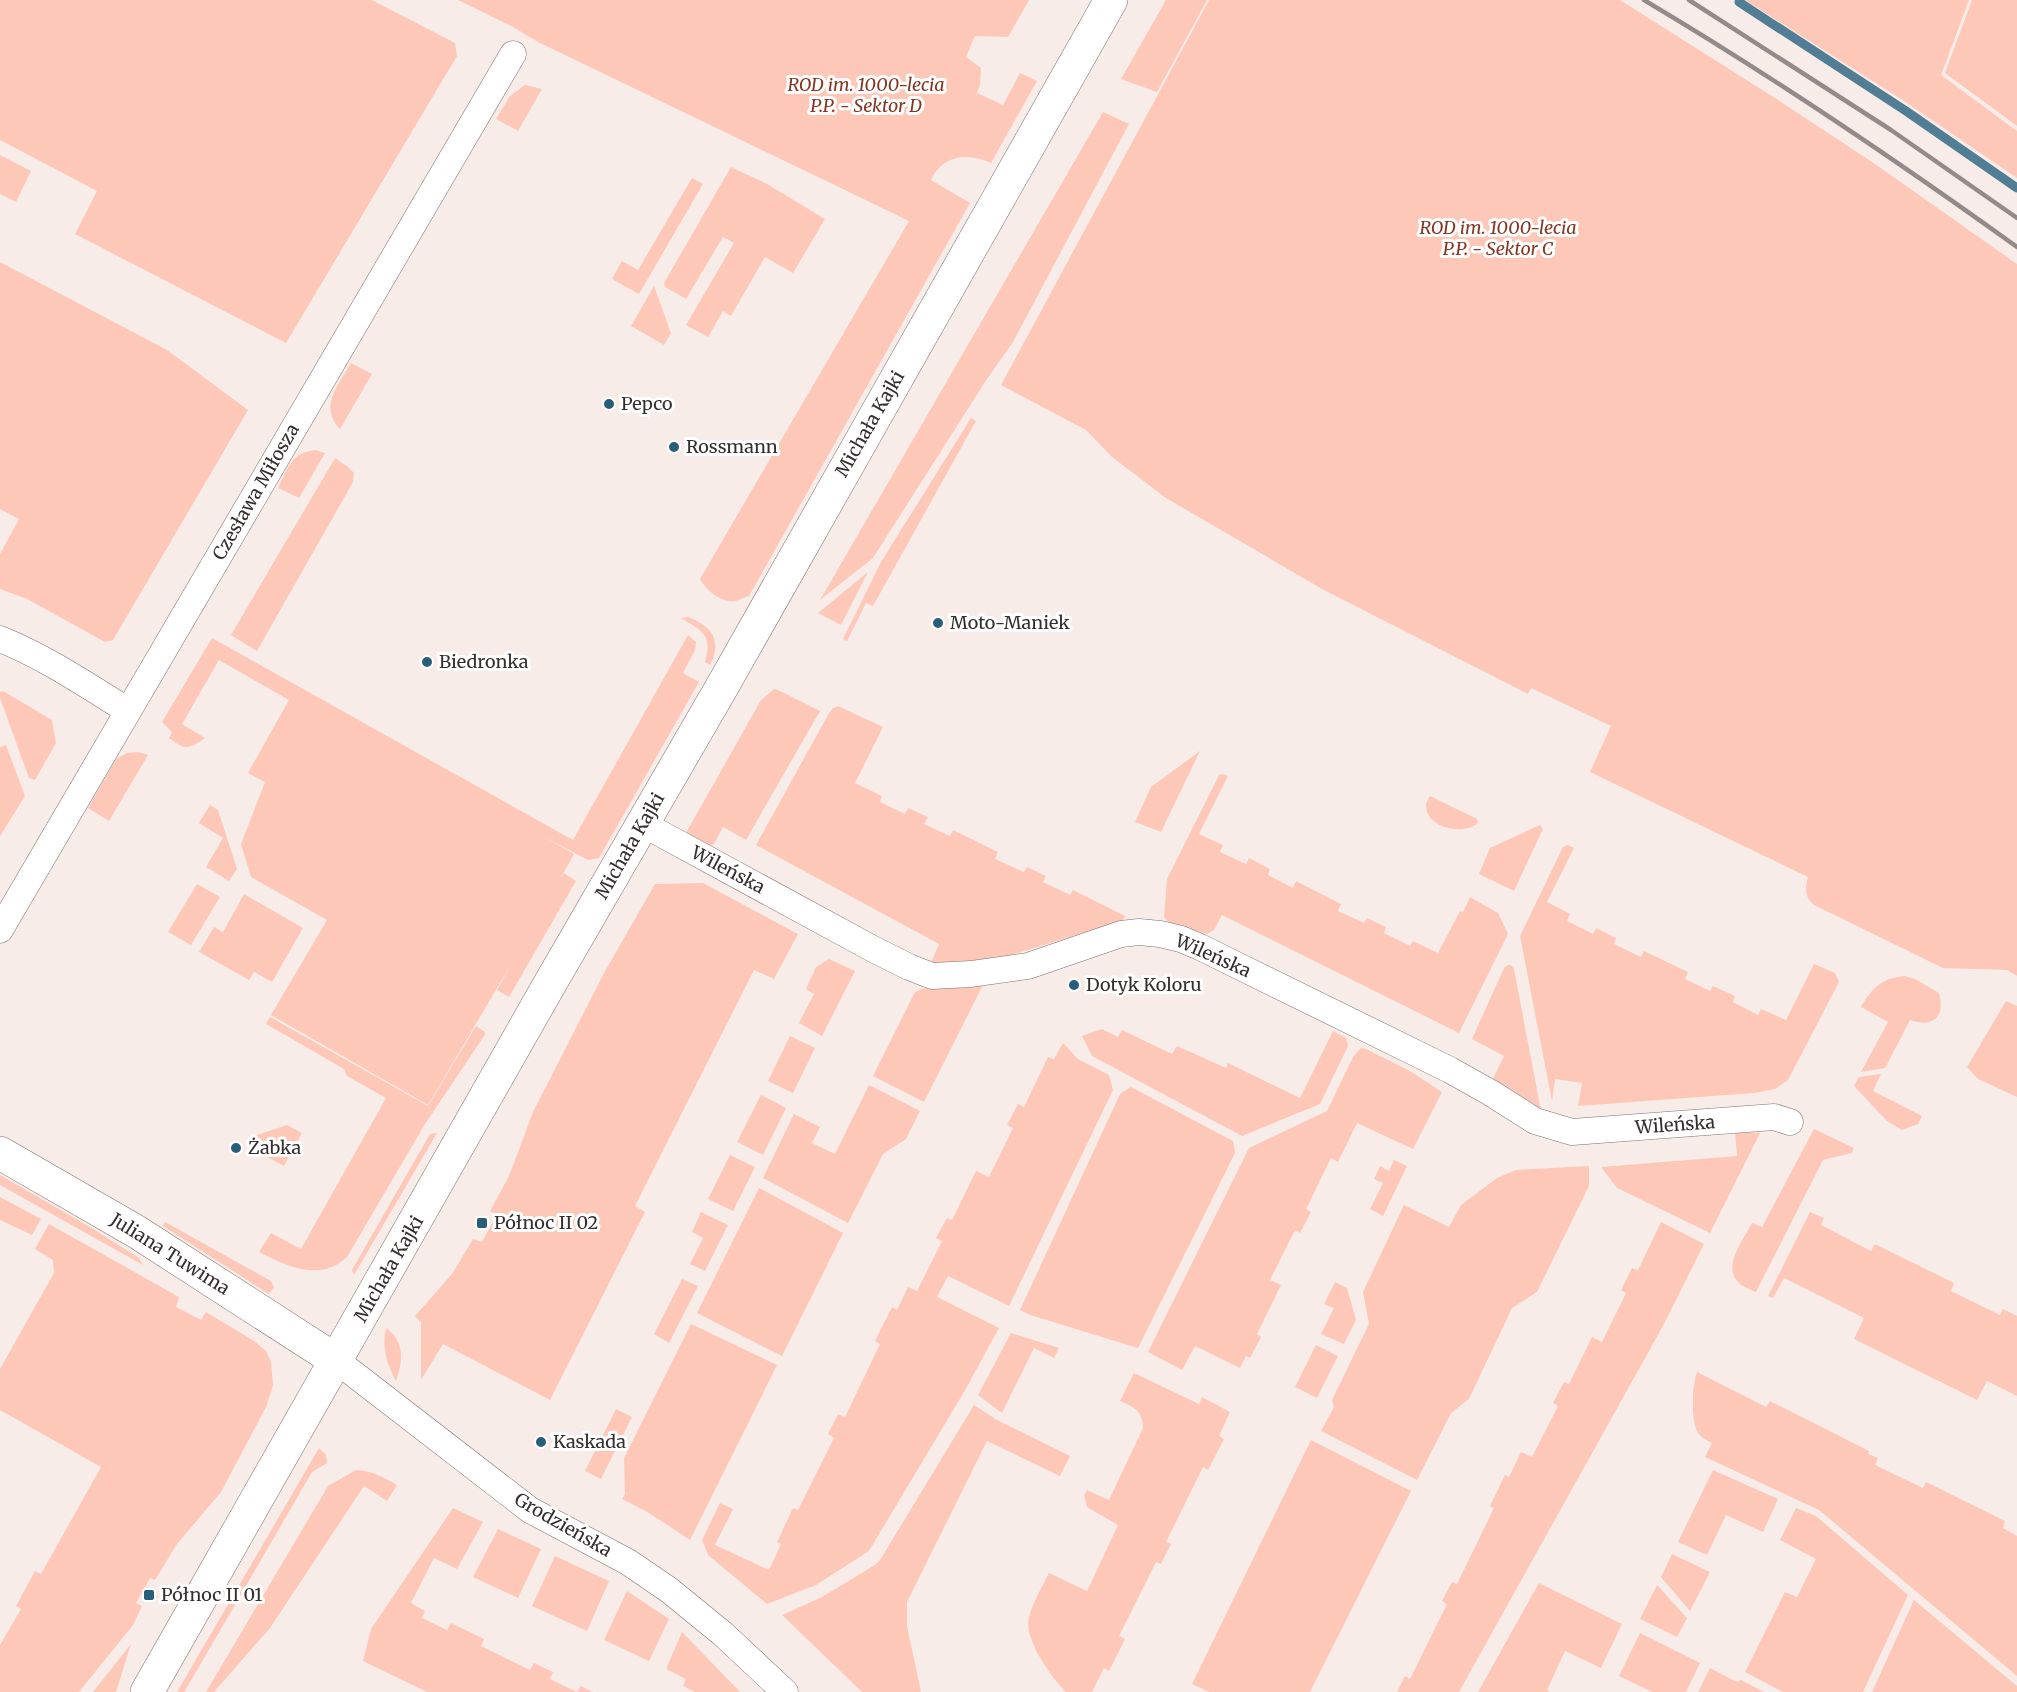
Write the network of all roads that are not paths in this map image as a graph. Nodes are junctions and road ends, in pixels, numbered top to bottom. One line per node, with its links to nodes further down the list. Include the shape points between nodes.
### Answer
1 (1111, 0): 5 (street, Michała Kajki)
2 (513, 54): 4 (street, Czesława Miłosza)
3 (0, 639): 4 (street)
4 (127, 710): 6 (street, Czesława Miłosza)
5 (643, 824): 7 (street, Wileńska, via 873,949 932,976 1028,966 1121,934 1160,934 1200,947 1430,1060 1549,1126 1572,1132 1774,1117); 9 (street, Michała Kajki)
6 (0, 930)
7 (1790, 1122)
8 (0, 1153): 9 (street, Juliana Tuwima, via 137,1232)
9 (337, 1361): 10 (street, Michała Kajki); 11 (street, Grodzieńska, via 530,1510 669,1590)
10 (147, 1692)
11 (785, 1692)

